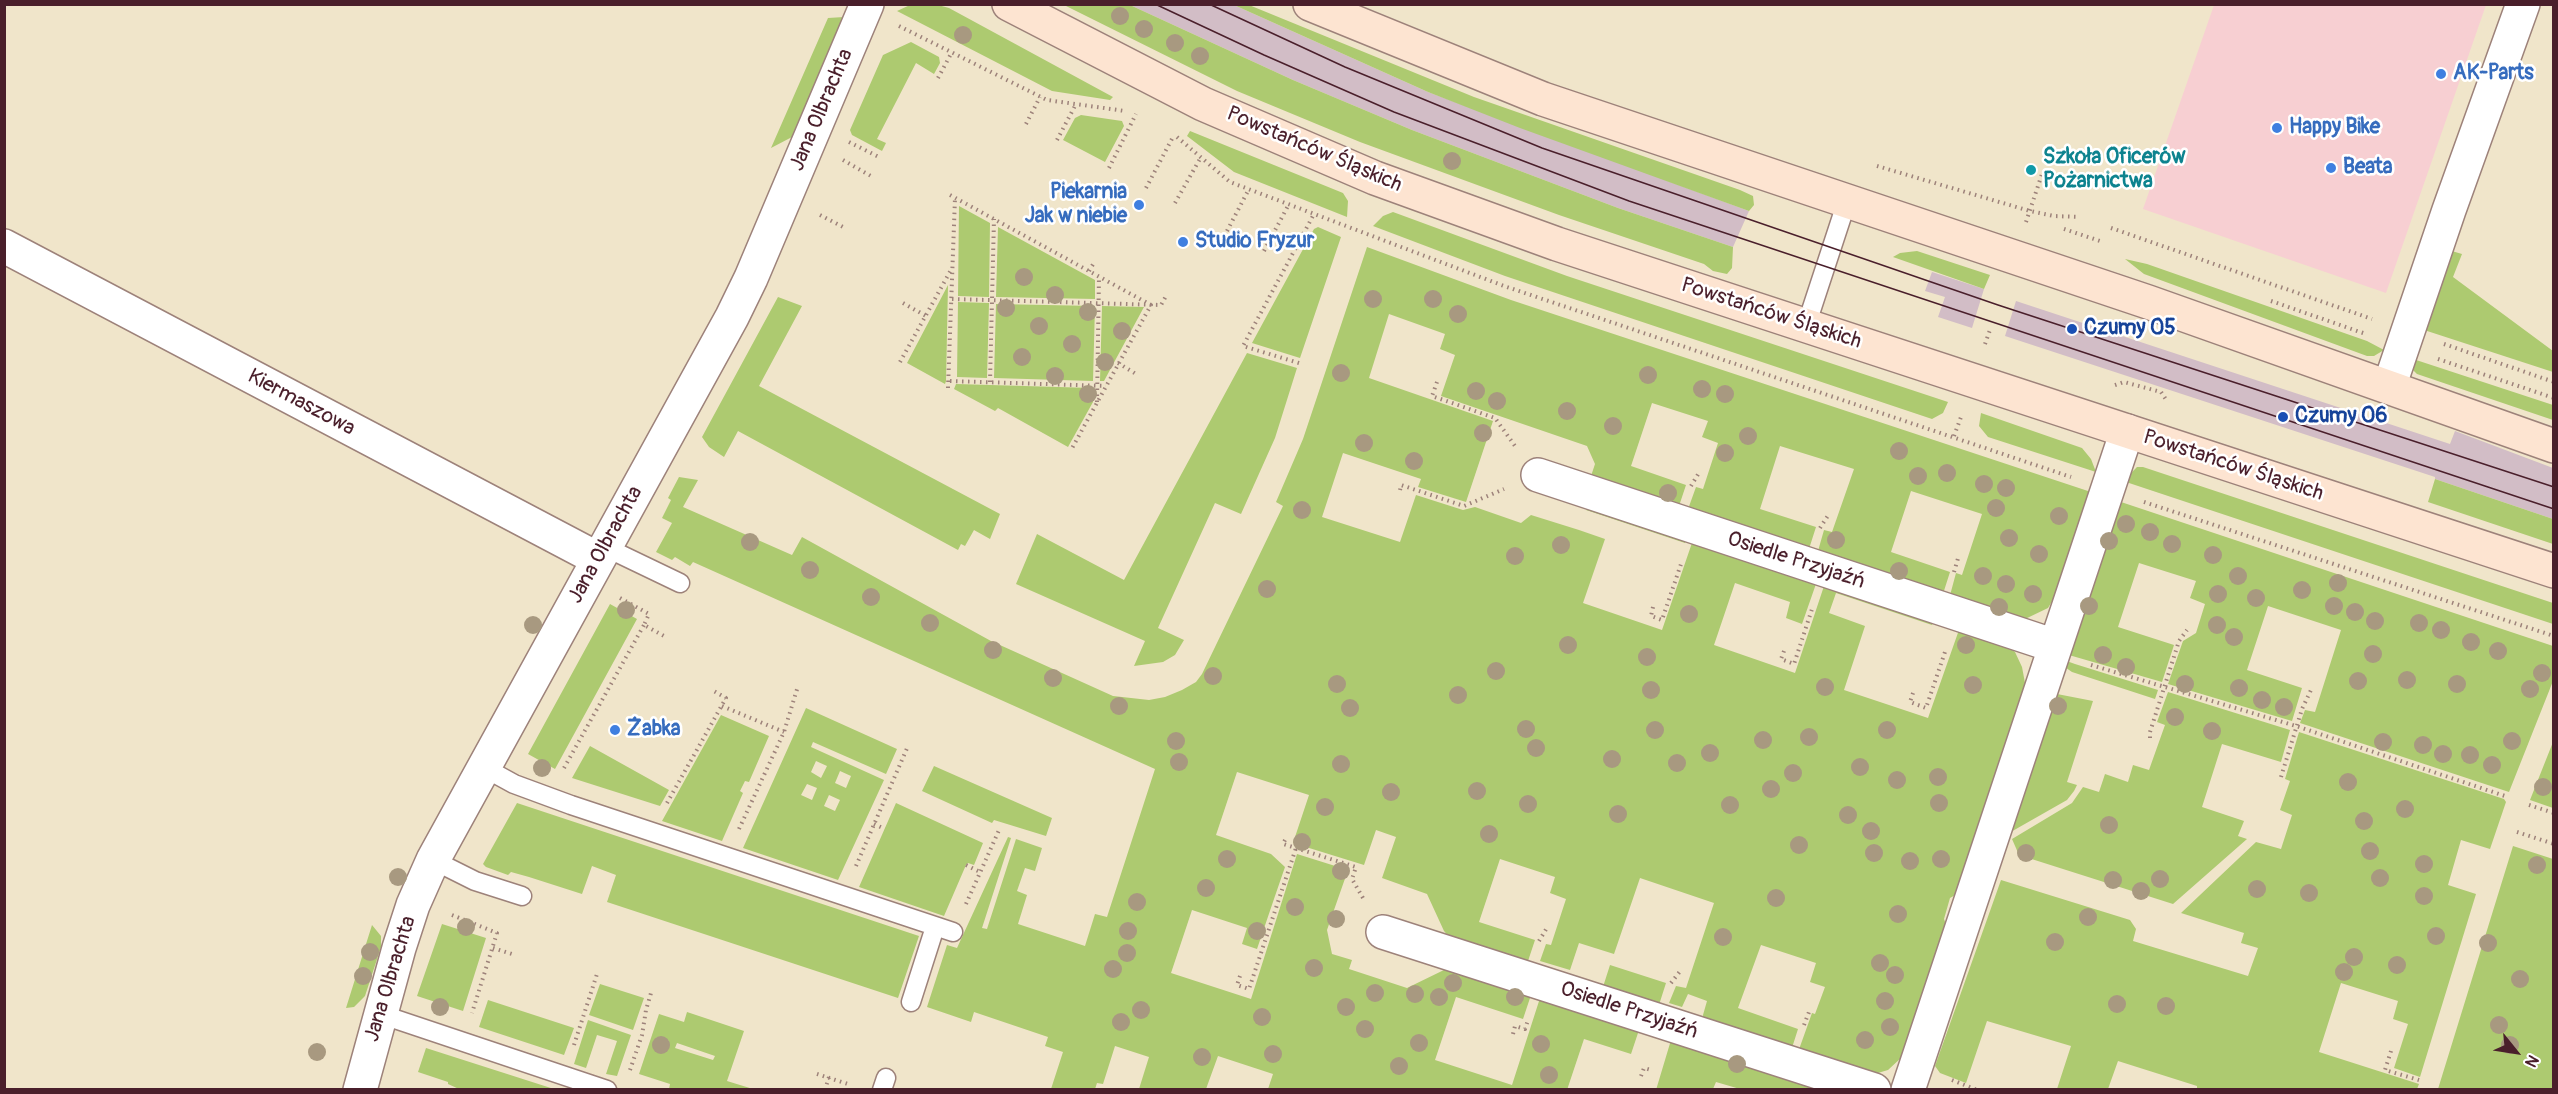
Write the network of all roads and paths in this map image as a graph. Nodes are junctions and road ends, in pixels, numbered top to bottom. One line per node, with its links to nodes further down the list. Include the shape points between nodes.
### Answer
1 (867, 4): 81 (street, Jana Olbrachta, via 751,278)
2 (1009, 4): 57 (main road, Powstańców Śląskich, via 1203,104 1364,173 1557,244)
3 (1310, 4): 5 (main road)
4 (2523, 4): 70 (street)
5 (1351, 14): 28 (main road, via 1543,99)
6 (894, 23): 7 (path)
7 (952, 52): 8 (path); 9 (path)
8 (938, 78)
9 (1040, 97): 10 (path); 13 (path)
10 (1076, 104): 11 (path); 17 (path)
11 (1136, 114): 12 (path); 21 (path)
12 (1145, 118)
13 (1026, 124)
14 (1169, 130): 15 (path)
15 (1174, 135): 18 (path); 24 (path)
16 (840, 137): 19 (path)
17 (1057, 140)
18 (1201, 157): 25 (path, via 1230,182); 30 (path)
19 (880, 158)
20 (842, 160): 23 (path)
21 (1109, 168)
22 (2042, 174): 32 (path)
23 (871, 176)
24 (1146, 188)
25 (1249, 189): 31 (path); 40 (path)
26 (950, 195): 27 (path)
27 (955, 198): 36 (path); 46 (path)
28 (1847, 201): 57 (lane); 70 (main road)
29 (1996, 202): 32 (path)
30 (1175, 203)
31 (1289, 204): 34 (path); 44 (path)
32 (2030, 211): 35 (path); 39 (path)
33 (817, 214): 37 (path)
34 (1314, 214): 62 (path, via 1241,345); 79 (path, via 1504,286)
35 (2079, 217)
36 (994, 219): 47 (path); 51 (path)
37 (843, 227)
38 (2111, 228): 56 (path)
39 (2024, 229)
40 (1227, 231)
41 (2071, 231): 42 (path)
42 (2108, 244)
43 (4, 246): 81 (street, Kiermaszowa)
44 (1264, 250)
45 (1095, 261): 47 (path)
46 (953, 266): 50 (path); 55 (path)
47 (1089, 271): 48 (path)
48 (1099, 276): 53 (path); 54 (path)
49 (1166, 296): 54 (path, via 1161,305)
50 (952, 299): 51 (path); 64 (path)
51 (992, 300): 53 (path); 65 (path)
52 (903, 303): 55 (path)
53 (1098, 303): 54 (path); 68 (path)
54 (1150, 305): 61 (path)
55 (926, 316): 60 (path)
56 (2374, 320)
57 (1806, 326): 74 (main road, Powstańców Śląskich)
58 (2435, 341): 67 (path)
59 (2432, 357): 72 (path)
60 (900, 362)
61 (1118, 363): 63 (path); 69 (path)
62 (1299, 363)
63 (1136, 374)
64 (950, 381): 65 (path); 71 (path)
65 (990, 382): 68 (path)
66 (1437, 382): 77 (path, via 1432,396 1495,418)
67 (2553, 382)
68 (1097, 385): 69 (path); 73 (path)
69 (1106, 386): 73 (path)
70 (2389, 387): 75 (main road)
71 (948, 388)
72 (2553, 398)
73 (1097, 402): 76 (path)
74 (2127, 431): 79 (street); 83 (main road, Powstańców Śląskich)
75 (2553, 446)
76 (1071, 450)
77 (1538, 475): 78 (path, via 1464,506 1401,486); 80 (street, Osiedle Przyjaźń)
78 (1400, 490)
79 (2107, 490): 90 (path); 93 (street)
80 (1694, 527): 82 (street, Osiedle Przyjaźń); 86 (path, via 1662,620 1651,616)
81 (602, 553): 84 (lane); 104 (street, Jana Olbrachta)
82 (1824, 570): 92 (path, via 1794,664 1781,659); 93 (street, Osiedle Przyjaźń)
83 (2553, 572)
84 (681, 582)
85 (619, 598): 87 (path, via 649,614)
86 (1653, 607)
87 (644, 625): 89 (path); 106 (path)
88 (2187, 630): 95 (path, via 2179,641)
89 (664, 636)
90 (2553, 636)
91 (1942, 640): 98 (path, via 1946,648 1926,708 1910,702)
92 (1784, 651)
93 (2068, 654): 95 (path); 148 (street)
94 (798, 686): 101 (path)
95 (2164, 687): 100 (path); 102 (path)
96 (712, 690): 99 (path, via 726,698)
97 (2311, 690): 100 (path)
98 (1912, 693)
99 (722, 706): 101 (path); 113 (path)
100 (2296, 726): 105 (path); 107 (path)
101 (784, 732): 118 (path)
102 (2150, 738)
103 (908, 746): 110 (path)
104 (483, 767): 106 (lane); 119 (street, Jana Olbrachta)
105 (2280, 777)
106 (548, 797): 113 (lane)
107 (2508, 797)
108 (2529, 804): 109 (path)
109 (2553, 813)
110 (874, 824): 112 (path); 123 (path)
111 (1000, 828): 121 (path)
112 (885, 829)
113 (650, 831): 118 (lane)
114 (2517, 832): 116 (path)
115 (1285, 840): 117 (path, via 1283,844)
116 (2553, 844)
117 (1296, 848): 126 (path, via 1356,867 1352,879); 130 (path, via 1249,988 1237,985)
118 (726, 857): 123 (lane)
119 (433, 860): 122 (lane, via 475,881); 133 (street, Jana Olbrachta, via 407,924)
120 (966, 865): 121 (path)
121 (980, 872): 125 (path)
122 (522, 896)
123 (843, 896): 125 (lane)
124 (449, 914): 127 (path, via 497,933)
125 (944, 929): 132 (lane)
126 (1383, 932): 147 (street, Osiedle Przyjaźń)
127 (493, 948): 128 (path); 134 (path)
128 (515, 955)
129 (597, 974): 138 (path)
130 (1240, 976)
131 (651, 993): 141 (path)
132 (911, 1002)
133 (380, 1014): 134 (lane); 144 (street, Jana Olbrachta)
134 (462, 1042): 138 (lane)
135 (2391, 1051): 142 (path, via 2385,1070)
136 (1651, 1070): 139 (path, via 1644,1068)
137 (817, 1074): 140 (path)
138 (564, 1075): 145 (lane)
139 (1641, 1076)
140 (829, 1077): 143 (path); 146 (path)
141 (627, 1078)
142 (2419, 1080)
143 (856, 1086)
144 (360, 1089)
145 (607, 1089)
146 (825, 1089)
147 (1874, 1089)
148 (1908, 1089)

